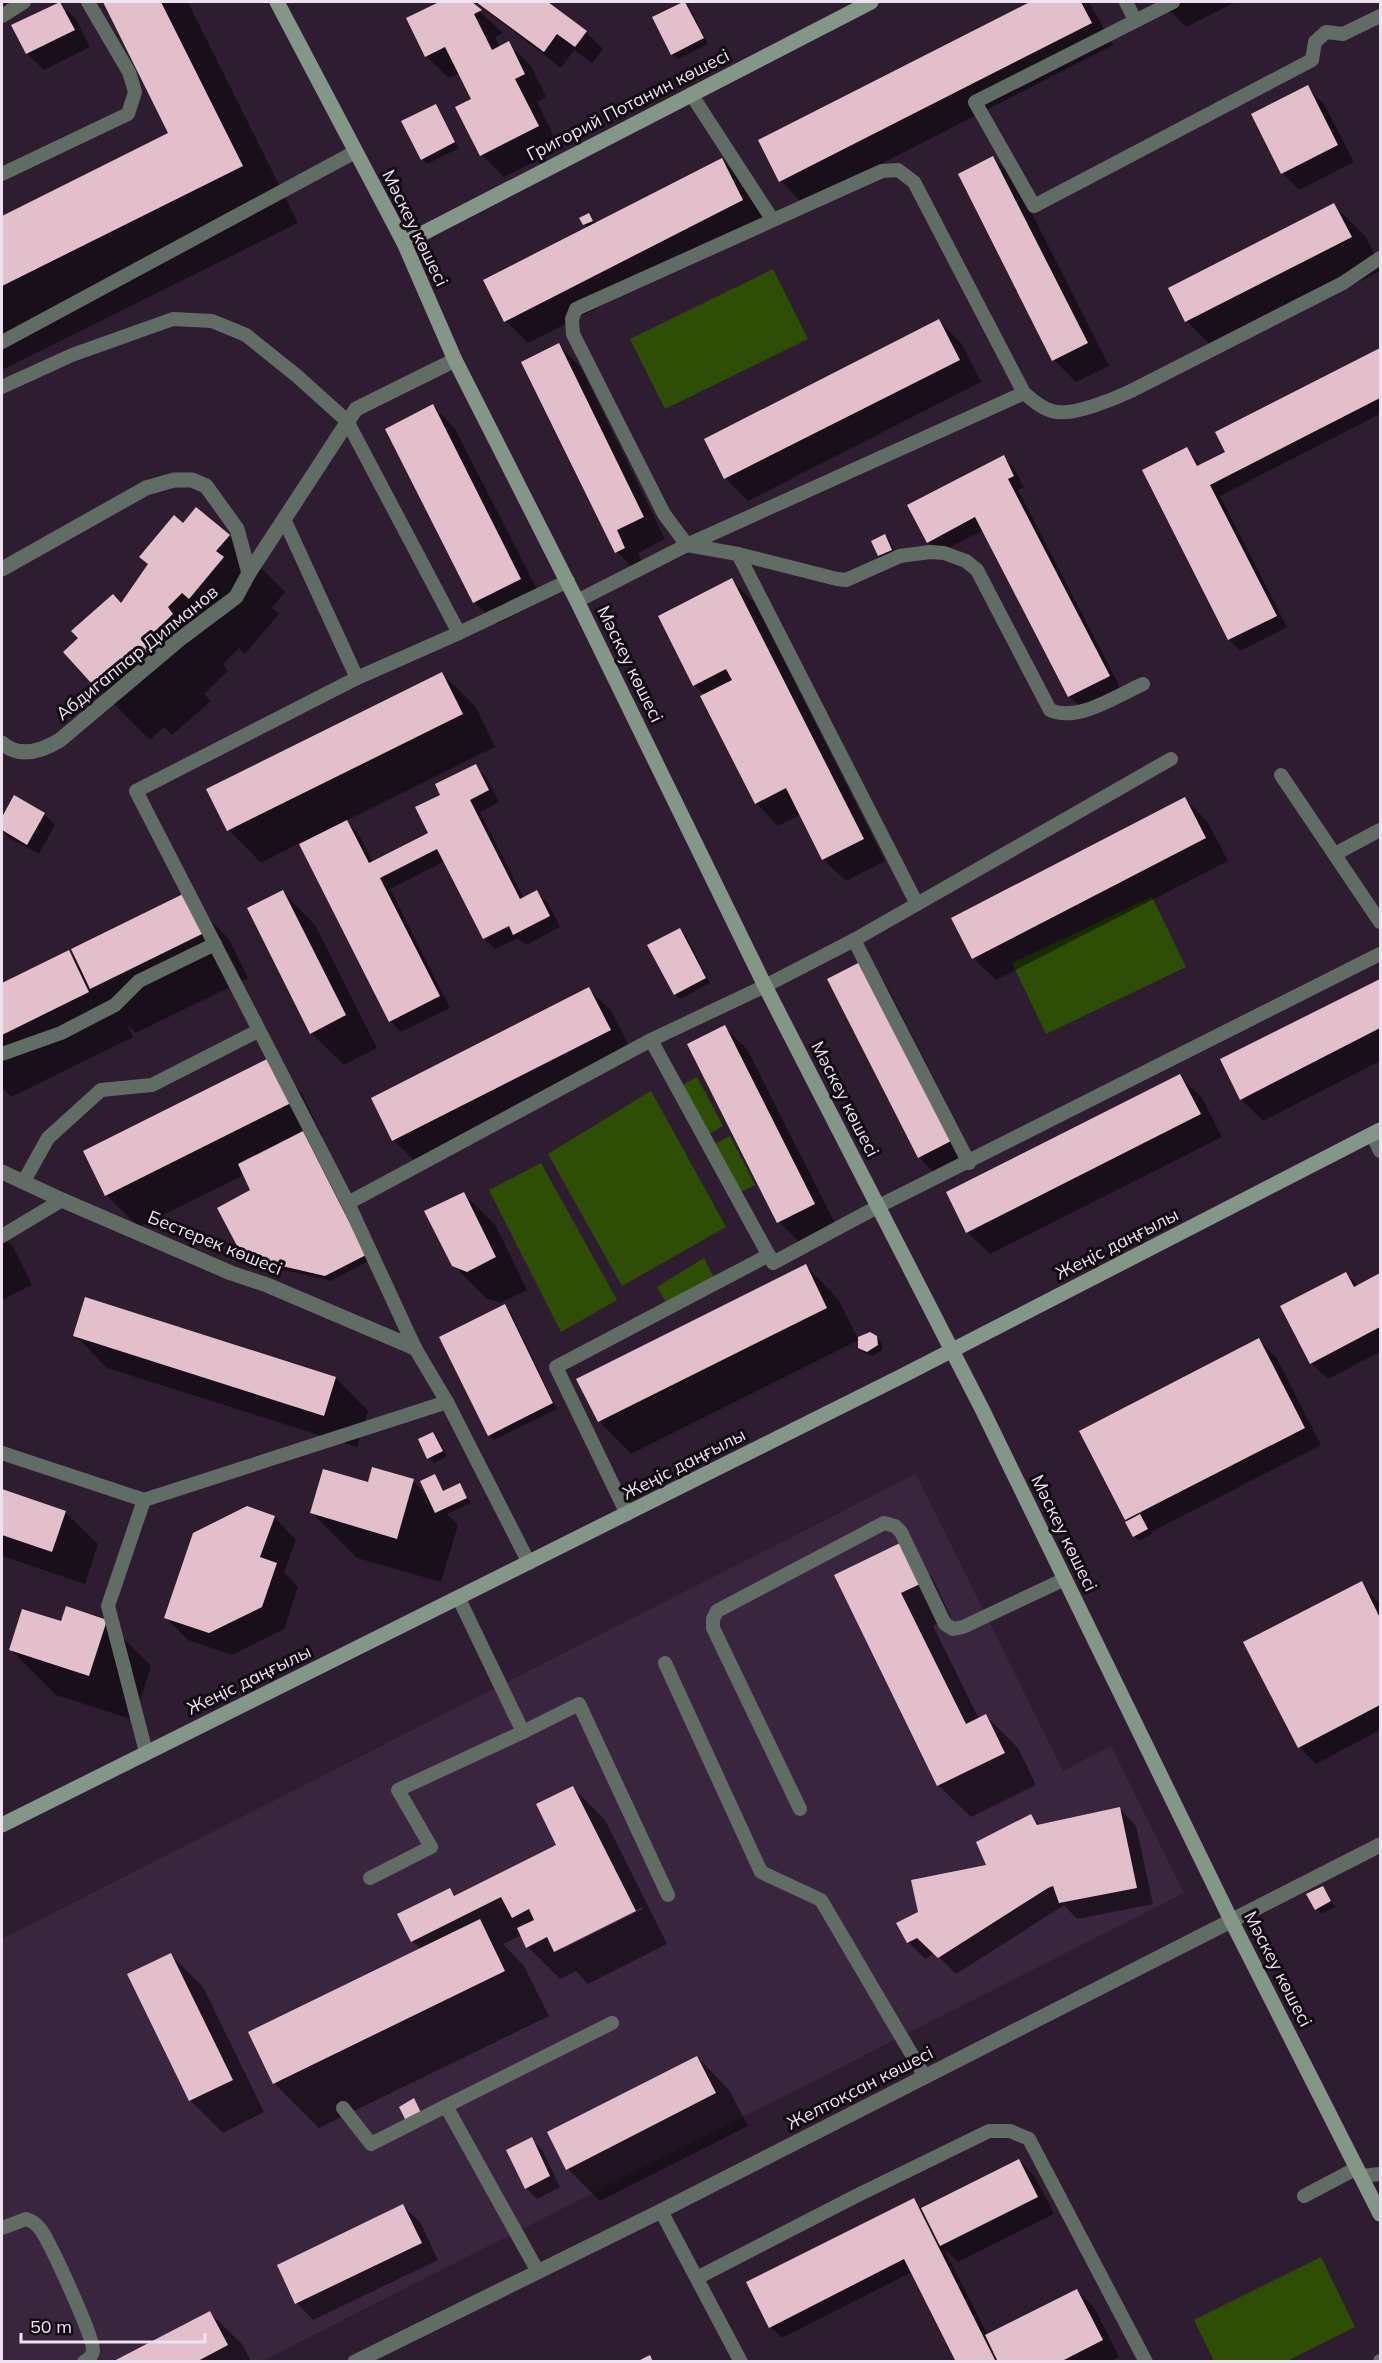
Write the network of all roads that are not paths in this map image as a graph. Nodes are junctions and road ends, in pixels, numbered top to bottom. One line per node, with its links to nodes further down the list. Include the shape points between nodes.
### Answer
1 (24, 2): 7 (lane)
2 (88, 2): 12 (lane, via 129,72 135,92 128,114)
3 (276, 2): 11 (street, Мәскеу көшесі)
4 (870, 2): 10 (street, Григорий Потанин көшесі)
5 (1125, 2): 9 (lane)
6 (1173, 2): 9 (lane)
7 (2, 16)
8 (1380, 16): 9 (lane, via 1343,34 1326,32 1315,42 1312,60 1034,206 975,102)
9 (1135, 20)
10 (691, 94): 13 (lane); 14 (street, Григорий Потанин көшесі)
11 (355, 152): 14 (street, Мәскеу көшесі); 16 (lane)
12 (2, 174)
13 (772, 219): 19 (lane, via 882,171 898,170 914,182); 22 (lane, via 576,309 572,319 573,334 664,514)
14 (404, 243): 17 (street, Мәскеу көшесі)
15 (1380, 258): 19 (lane, via 1342,283 1111,400 1057,413)
16 (2, 342)
17 (455, 360): 20 (street, Абдигаппар Дилманов, via 356,409); 26 (street, Мәскеу көшесі)
18 (2, 387): 20 (lane, via 72,355 173,319 212,321 246,335)
19 (1024, 393): 22 (lane)
20 (347, 421): 21 (street, Абдигаппар Дилманов); 28 (lane)
21 (284, 519): 25 (street, Абдигаппар Дилманов); 29 (lane)
22 (687, 545): 23 (lane); 27 (lane)
23 (738, 554): 30 (lane, via 846,580 900,556 944,553 977,570 1050,710 1059,714 1081,712); 36 (lane)
24 (2, 569): 25 (street, via 146,488 174,480 192,480 206,486 237,529)
25 (249, 573): 31 (street, Абдигаппар Дилманов, via 236,597 60,740 44,750 25,753)
26 (567, 581): 27 (street, Мәскеу көшесі); 28 (lane)
27 (577, 601): 41 (street, Мәскеу көшесі)
28 (459, 633): 29 (lane)
29 (357, 678): 39 (lane, via 136,791)
30 (1143, 684)
31 (2, 744)
32 (1171, 759): 36 (lane)
33 (1281, 775): 35 (lane)
34 (1380, 830): 35 (lane)
35 (1335, 854): 37 (lane)
36 (917, 904): 38 (lane)
37 (1380, 922)
38 (854, 940): 41 (lane); 47 (lane)
39 (215, 944): 42 (lane); 44 (lane, via 139,981 115,1005 61,1033)
40 (1380, 954): 47 (lane)
41 (765, 986): 43 (lane); 52 (street, Мәскеу көшесі)
42 (258, 1031): 49 (lane, via 152,1085 101,1090 48,1138); 51 (lane)
43 (651, 1040): 51 (lane); 54 (lane)
44 (2, 1054)
45 (1376, 1132): 46 (lane); 56 (street, Жеңіс даңғылы)
46 (1380, 1151)
47 (969, 1163): 52 (lane)
48 (2, 1172): 49 (street, Бестерек көшесі)
49 (24, 1181): 50 (street, Бестерек көшесі)
50 (62, 1200): 53 (lane); 55 (street, Бестерек көшесі)
51 (348, 1203): 55 (lane)
52 (879, 1206): 54 (lane, via 773,1263); 56 (street, Мәскеу көшесі)
53 (2, 1236)
54 (769, 1255): 60 (lane, via 556,1367)
55 (415, 1348): 57 (lane)
56 (952, 1350): 60 (street, Жеңіс даңғылы); 62 (street, Мәскеу көшесі)
57 (447, 1402): 59 (lane); 61 (lane)
58 (2, 1453): 59 (lane)
59 (144, 1500): 66 (lane, via 108,1606)
60 (627, 1514): 61 (street, Жеңіс даңғылы)
61 (529, 1563): 63 (street, Жеңіс даңғылы)
62 (1065, 1579): 67 (lane, via 953,1629 945,1624 902,1532 884,1523 717,1611 713,1628); 72 (street, Мәскеу көшесі)
63 (459, 1599): 65 (lane); 66 (street, Жеңіс даңғылы)
64 (665, 1663): 74 (lane, via 761,1872 820,1900)
65 (523, 1732): 70 (lane, via 398,1790 431,1847); 71 (lane, via 579,1704)
66 (146, 1752): 68 (street, Жеңіс даңғылы)
67 (800, 1809)
68 (2, 1825)
69 (1380, 1845): 72 (street, Желтоқсан көшесі)
70 (370, 1878)
71 (668, 1895)
72 (1231, 1920): 74 (street, Желтоқсан көшесі); 77 (street, Мәскеу көшесі)
73 (612, 2023): 75 (lane)
74 (925, 2077): 80 (street, Желтоқсан көшесі)
75 (446, 2106): 76 (lane, via 371,2144); 83 (lane)
76 (343, 2108)
77 (1360, 2172): 78 (lane); 79 (lane); 81 (street, Мәскеу көшесі)
78 (1380, 2174)
79 (1305, 2196)
80 (661, 2211): 83 (street, Желтоқсан көшесі); 84 (lane)
81 (1380, 2214)
82 (2, 2228): 85 (lane, via 26,2219 41,2229 90,2337 92,2354)
83 (537, 2270): 86 (street, Желтоқсан көшесі)
84 (697, 2278): 87 (lane); 88 (lane, via 989,2131 1010,2131 1029,2139)
85 (84, 2361)
86 (355, 2361)
87 (741, 2361)
88 (1146, 2361)

